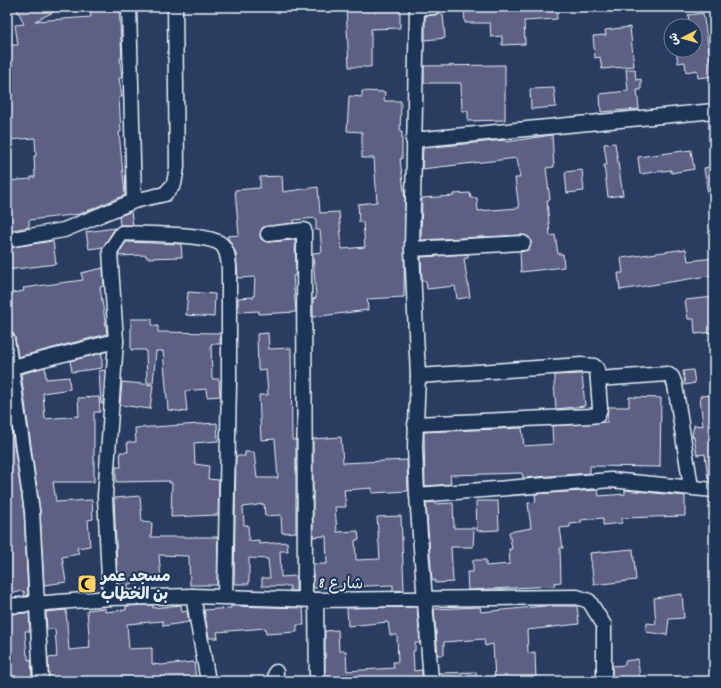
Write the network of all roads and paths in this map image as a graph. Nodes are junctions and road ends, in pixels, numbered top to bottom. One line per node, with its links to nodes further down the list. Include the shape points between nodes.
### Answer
1 (129, 7): 7 (street)
2 (175, 7): 7 (street, via 177,167 174,184 165,194)
3 (417, 7): 4 (street); 6 (street)
4 (433, 7)
5 (714, 111): 6 (street)
6 (413, 140): 11 (street)
7 (134, 202): 9 (street, via 64,230)
8 (268, 234): 24 (street, via 304,230)
9 (7, 240)
10 (523, 243): 11 (street)
11 (412, 249): 15 (street)
12 (7, 339): 14 (street)
13 (116, 341): 14 (street); 22 (street, via 110,252 122,234 193,236 220,244 226,252 229,268); 23 (street, via 106,496)
14 (12, 367): 26 (street, via 32,511)
15 (418, 376): 16 (street, via 582,365 594,366); 17 (street)
16 (598, 379): 17 (street, via 598,415); 18 (street, via 667,374 672,377)
17 (415, 424): 20 (street)
18 (690, 487): 19 (street); 20 (street, via 611,480)
19 (714, 490)
20 (417, 495): 25 (street)
21 (193, 596): 22 (street, شارع 8); 23 (street, شارع 8); 29 (street)
22 (225, 596): 24 (street, شارع 8)
23 (110, 598): 26 (street, شارع 8)
24 (310, 599): 25 (street, شارع 8); 30 (street)
25 (425, 600): 31 (street); 32 (street, شارع 8, via 577,597 589,601 604,625)
26 (37, 605): 27 (street, شارع 8); 28 (street)
27 (7, 606)
28 (41, 681)
29 (208, 681)
30 (317, 681)
31 (431, 681)
32 (604, 681)

